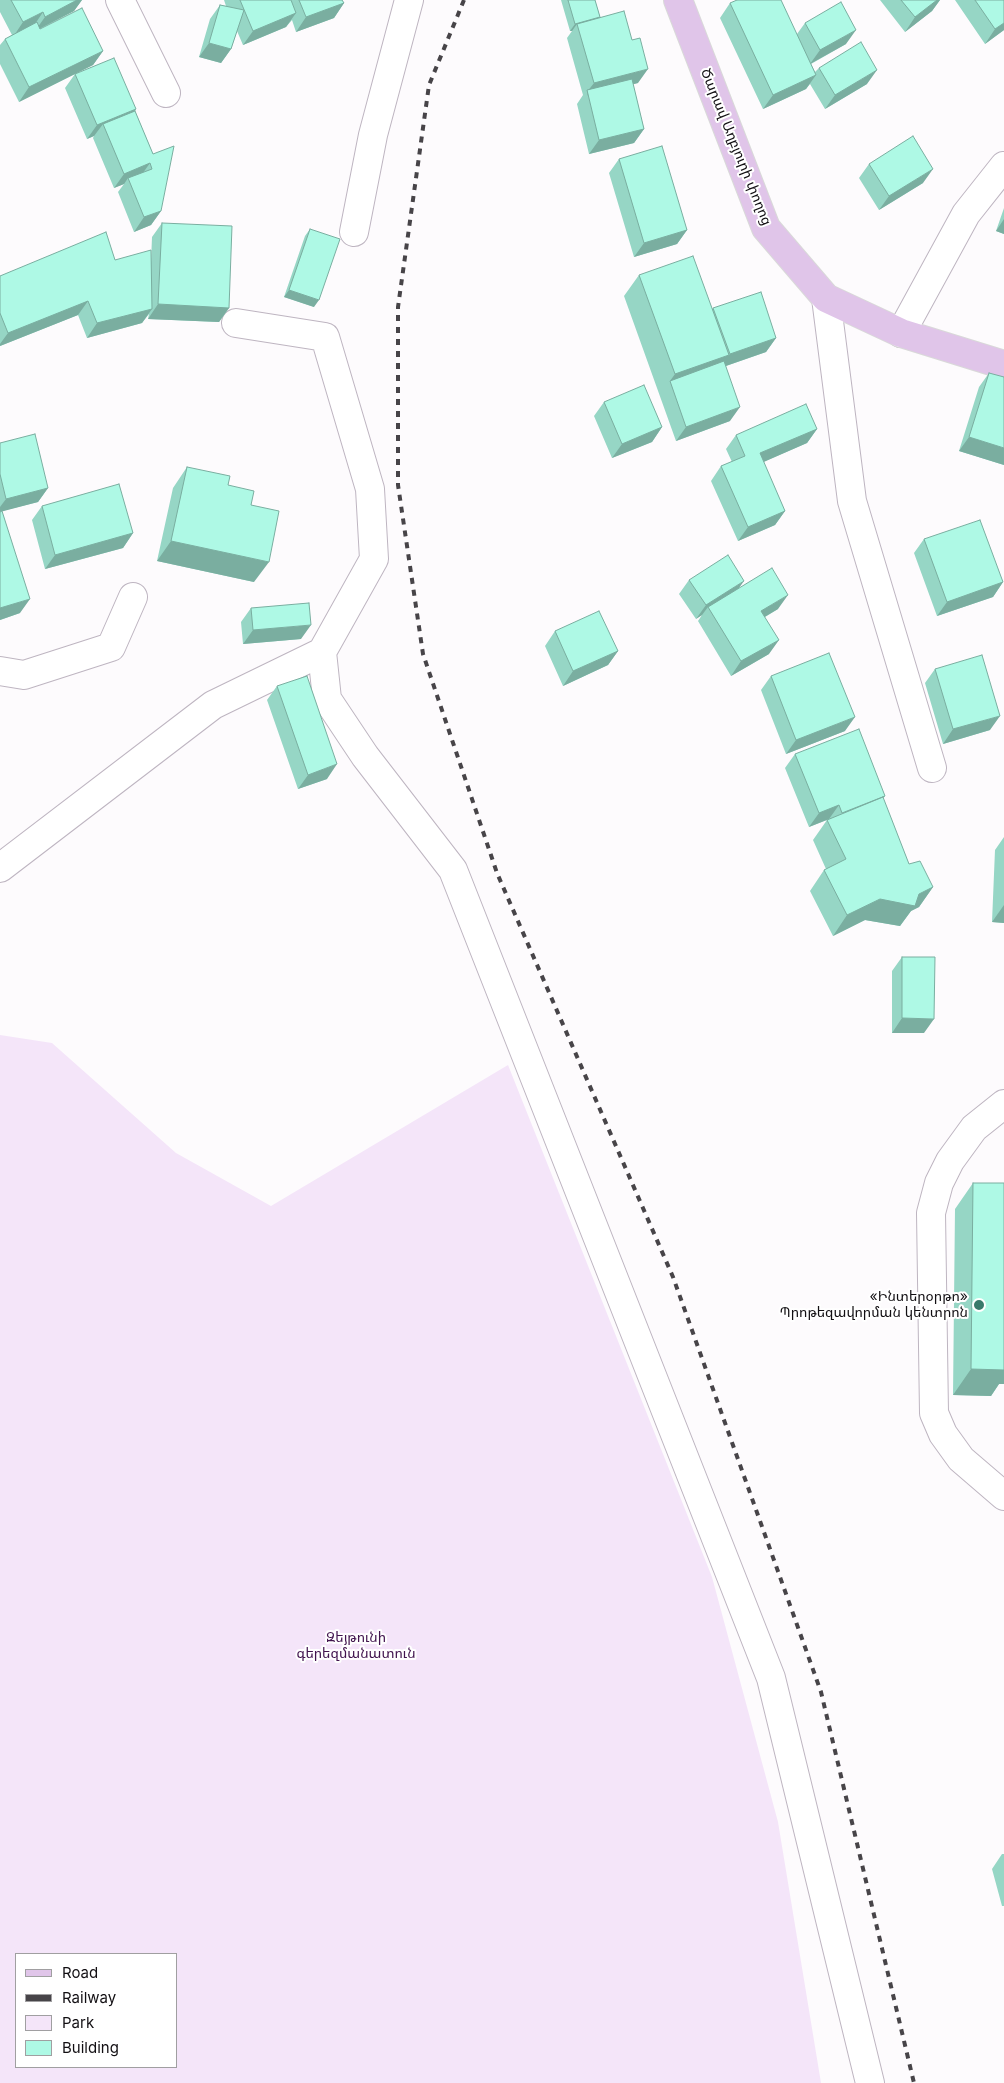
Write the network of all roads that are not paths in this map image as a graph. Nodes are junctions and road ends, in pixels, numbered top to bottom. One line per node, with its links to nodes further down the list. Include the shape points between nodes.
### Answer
1 (120, 0): 4 (street)
2 (409, 0): 6 (street, via 373,135)
3 (678, 0): 7 (main road, Ծարավ Աղբյուրի փողոց, via 766,228)
4 (166, 93)
5 (1004, 166): 9 (street, via 966,214)
6 (354, 232)
7 (826, 298): 9 (main road, Ծարավ Աղբյուրի փողոց); 14 (street, via 852,501)
8 (236, 323): 12 (street, via 325,337 370,490 374,559)
9 (901, 333): 10 (main road, Ծարավ Աղբյուրի փողոց)
10 (1004, 365)
11 (133, 597): 13 (street, via 111,647 24,675)
12 (322, 652): 15 (street, via 213,705); 18 (street, via 327,700 365,756 453,870 771,1678)
13 (0, 671)
14 (932, 768)
15 (0, 868)
16 (1004, 1104): 17 (street, via 974,1128 950,1161 939,1183 931,1213 934,1413 943,1434 961,1459)
17 (1004, 1496)
18 (870, 2083)

